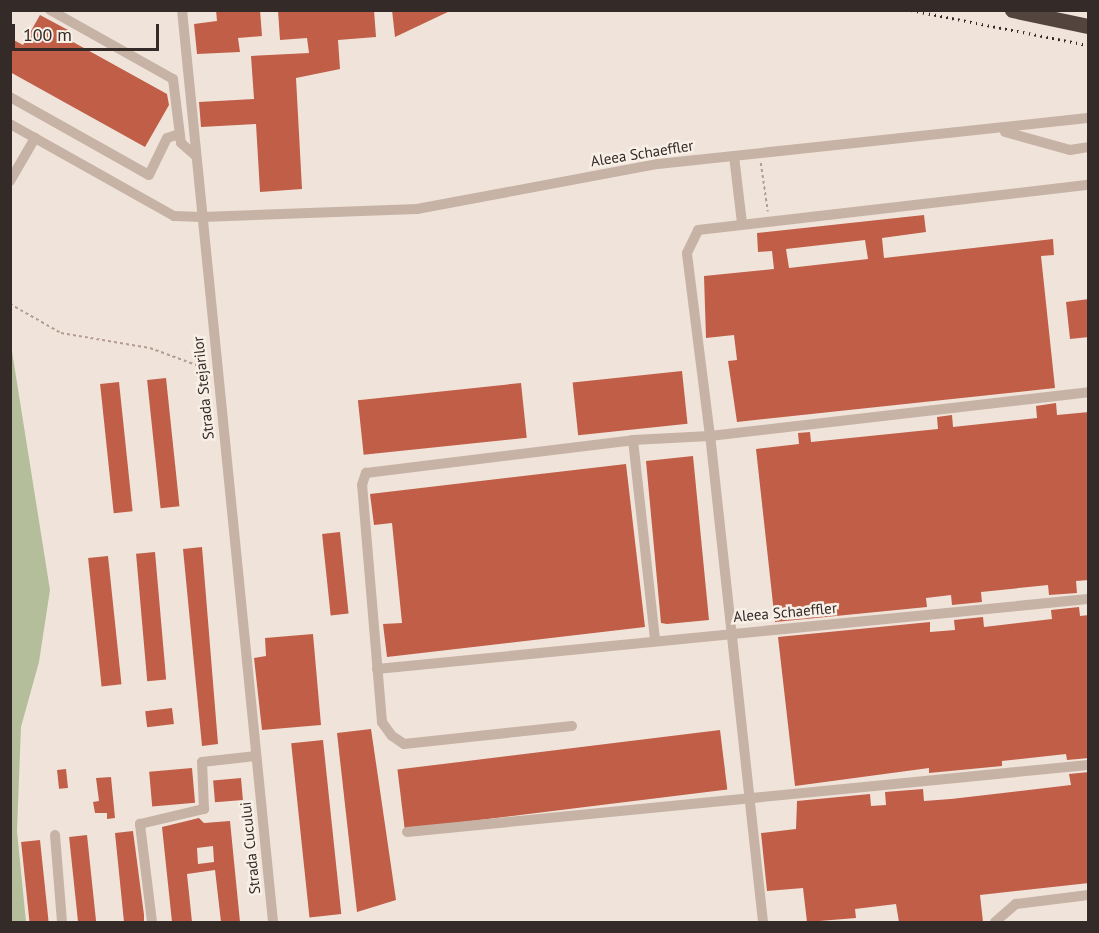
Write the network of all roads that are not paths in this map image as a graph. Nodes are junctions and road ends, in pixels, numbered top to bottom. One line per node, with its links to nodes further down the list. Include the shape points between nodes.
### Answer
1 (50, 10): 9 (street, via 173,79 179,91)
2 (182, 10): 12 (street, Strada Stejarilor)
3 (1012, 10): 4 (highway)
4 (1089, 26)
5 (10, 97): 9 (street, via 149,175 167,138)
6 (1089, 118): 8 (street, Aleea Schaeffler)
7 (10, 124): 10 (street)
8 (988, 130): 11 (street, via 1022,135 1070,150); 13 (street, Aleea Schaeffler)
9 (179, 134): 12 (street)
10 (35, 138): 14 (street); 16 (street, via 174,216)
11 (1089, 147)
12 (195, 155): 16 (street, Strada Stejarilor)
13 (734, 156): 16 (street, Aleea Schaeffler, via 658,164 417,209); 17 (street)
14 (10, 181)
15 (1089, 185): 17 (street)
16 (202, 217): 26 (street, Strada Stejarilor)
17 (742, 223): 19 (street, via 698,230 687,253)
18 (1089, 392): 19 (street)
19 (710, 436): 20 (street); 22 (street)
20 (633, 440): 23 (street); 24 (street, via 366,473 362,485)
21 (1089, 599): 22 (street, Aleea Schaeffler)
22 (731, 632): 23 (street, Aleea Schaeffler); 29 (street)
23 (655, 638): 24 (street, Aleea Schaeffler)
24 (377, 669): 25 (street, via 382,722 404,744)
25 (572, 726)
26 (255, 756): 28 (street, Strada Stejarilor); 34 (street, via 202,762 204,809 140,824)
27 (1089, 765): 29 (street)
28 (257, 771): 35 (street, Strada Cucului)
29 (749, 800): 30 (street); 36 (street)
30 (407, 832)
31 (55, 835): 33 (street)
32 (1089, 895): 37 (street, via 1016,904)
33 (62, 922)
34 (152, 922)
35 (273, 922)
36 (763, 922)
37 (995, 922)

